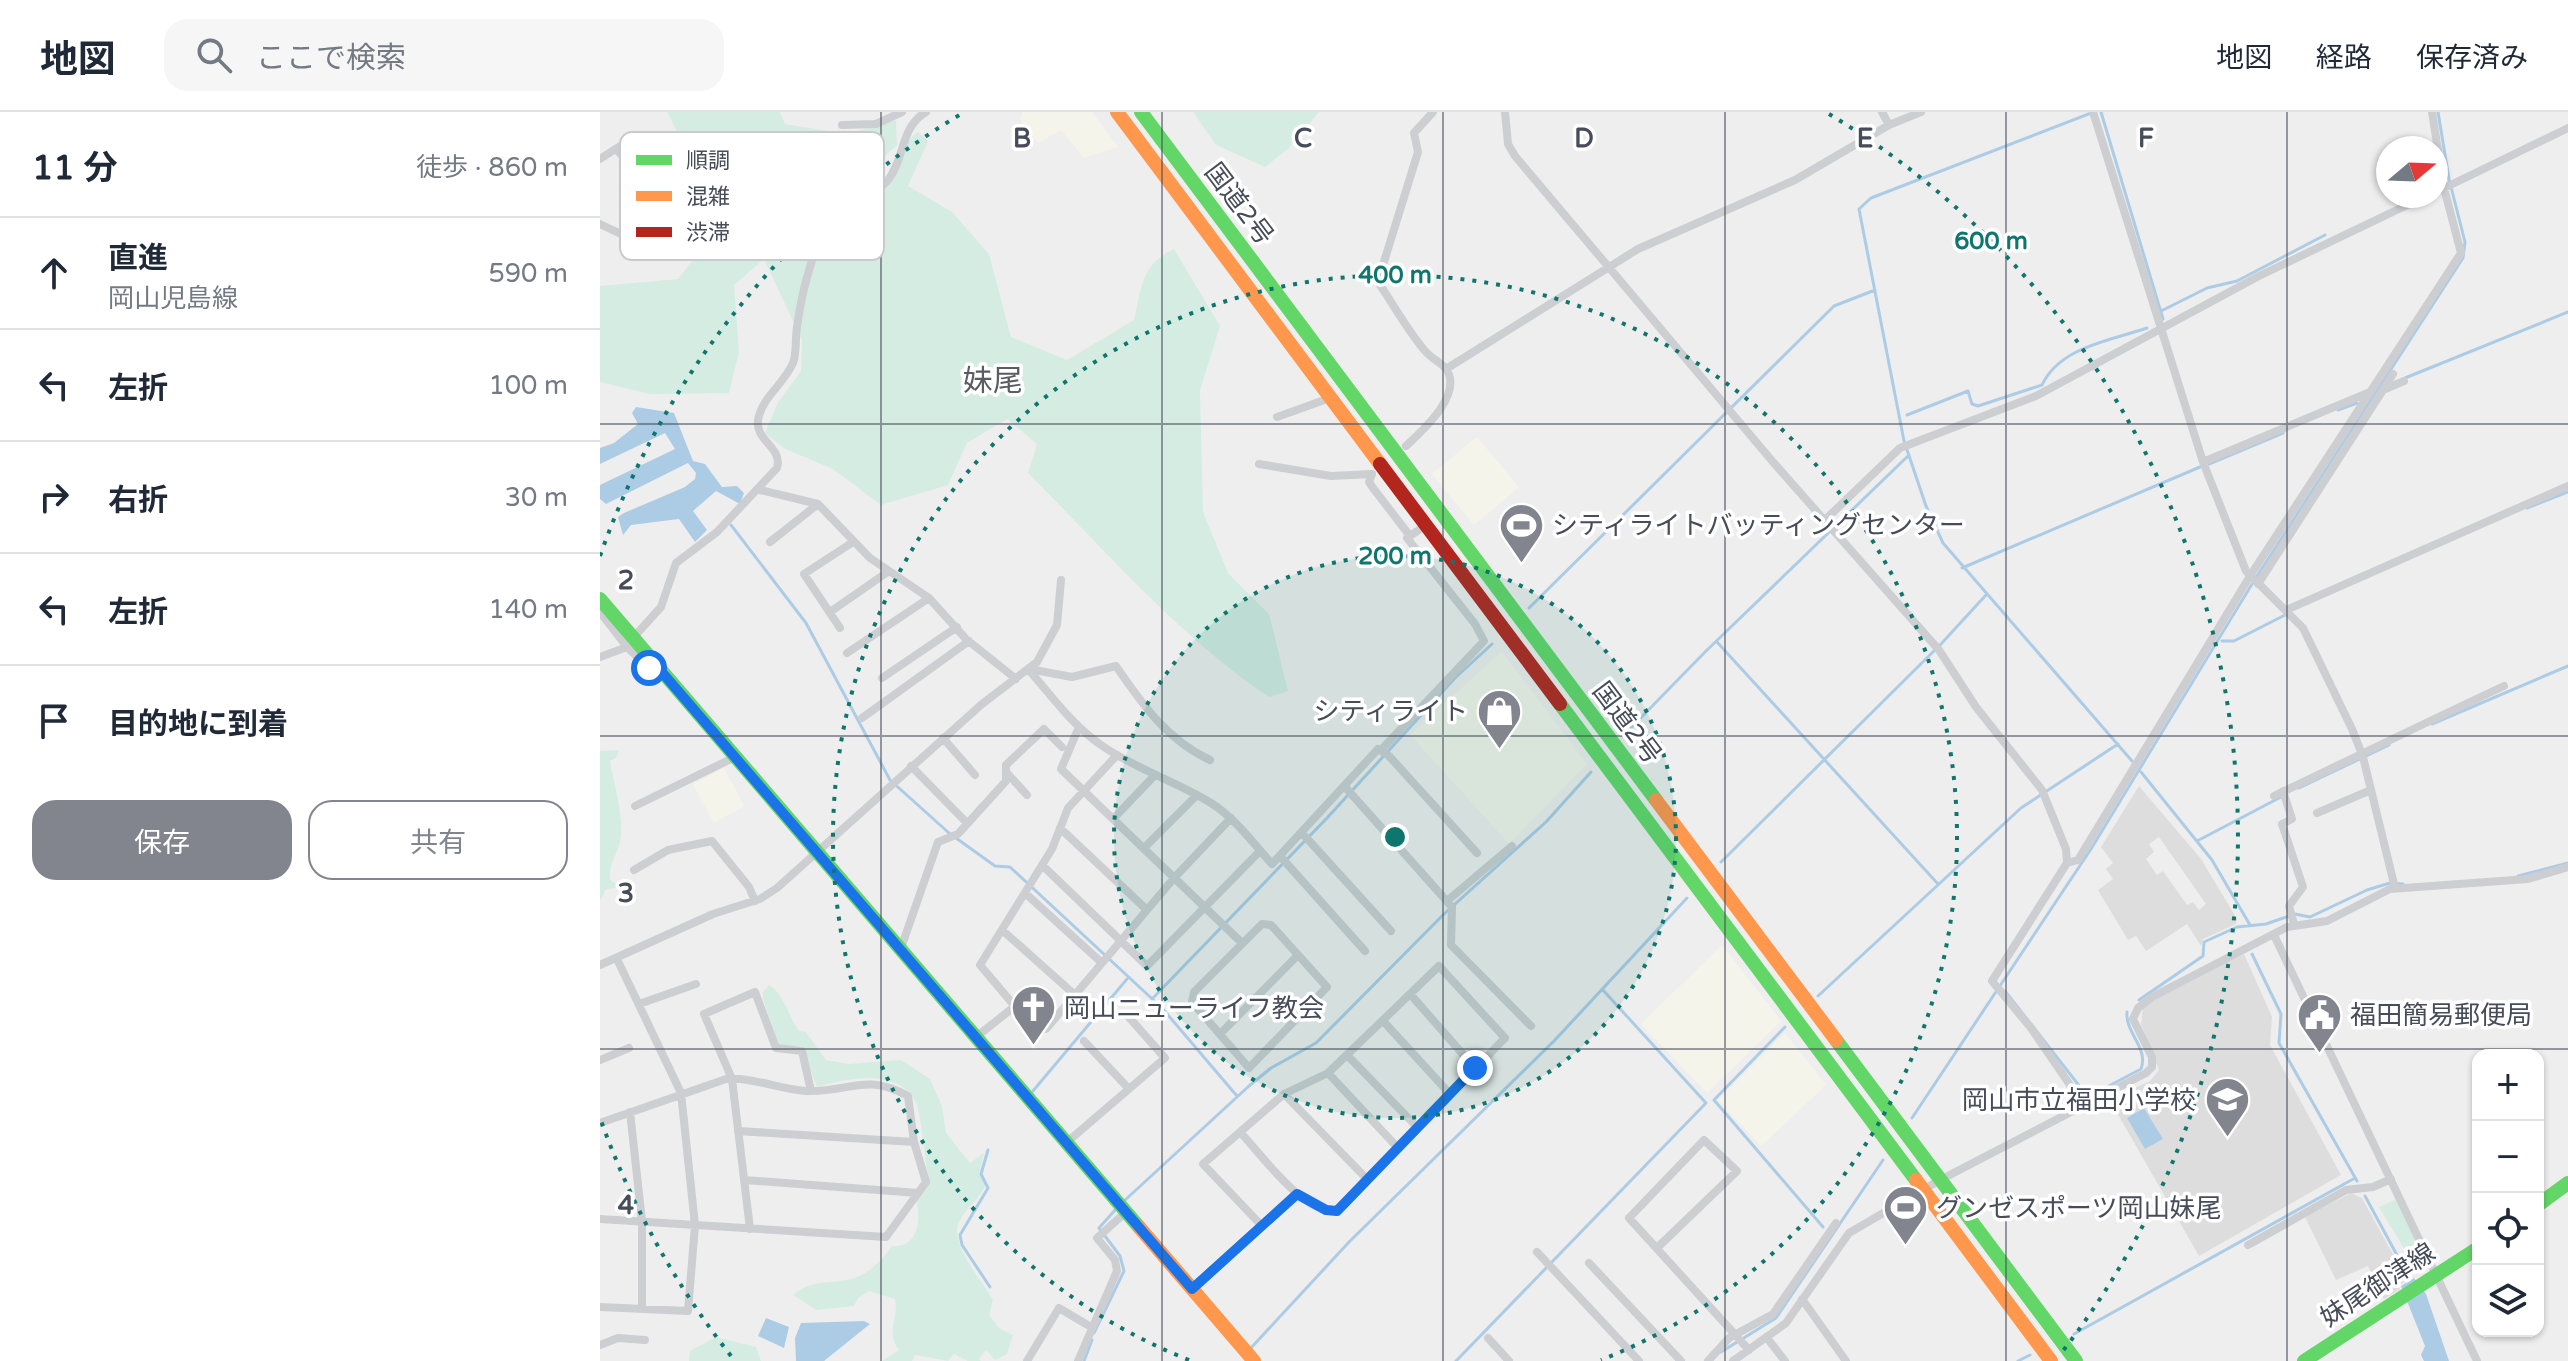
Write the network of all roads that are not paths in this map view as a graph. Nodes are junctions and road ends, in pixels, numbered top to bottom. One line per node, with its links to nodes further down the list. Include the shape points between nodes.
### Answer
1 (902, 112): 11 (street, via 876,124)
2 (926, 112): 19 (street, via 915,118)
3 (1117, 112): 33 (main road, 国道2号)
4 (1141, 112): 155 (main road, 国道2号)
5 (1433, 112): 28 (street, via 1414,133 1418,152 1379,278 1427,353)
6 (1505, 112): 26 (street, via 1508,144 1515,156)
7 (1882, 112): 12 (street)
8 (1921, 112): 12 (street)
9 (2432, 112): 14 (street)
10 (2094, 114): 27 (street)
11 (842, 125)
12 (1889, 125): 26 (street, via 1795,180 1645,246)
13 (2568, 128): 20 (street)
14 (2436, 136)
15 (620, 146): 16 (street)
16 (616, 149): 17 (street); 18 (street)
17 (620, 153)
18 (600, 159)
19 (884, 182)
20 (2448, 186)
21 (2448, 199): 32 (street, via 2461,253)
22 (2401, 208): 27 (street)
23 (600, 224): 24 (street)
24 (620, 233)
25 (815, 260): 39 (street, via 803,292 793,363 761,408 758,431 779,462)
26 (1612, 269): 28 (street); 42 (street)
27 (2159, 329): 36 (street); 42 (street, via 2036,396 1892,453)
28 (1446, 369): 35 (street, via 1450,389 1437,418)
29 (2393, 374): 31 (street)
30 (2404, 381): 31 (street)
31 (2383, 390): 49 (street)
32 (2370, 392): 36 (street); 47 (street)
33 (1331, 398): 34 (street); 41 (main road, 国道2号)
34 (1277, 417)
35 (1406, 446)
36 (2203, 462): 47 (street)
37 (1259, 464): 43 (street, via 1331,476 1372,474 1369,482)
38 (2568, 486): 52 (street)
39 (760, 490): 40 (street); 60 (street, via 676,563 661,607)
40 (818, 504): 44 (street); 45 (street)
41 (1426, 525): 43 (street); 55 (main road, 国道2号)
42 (1830, 525): 98 (street, via 1937,648 2043,793)
43 (1410, 536): 56 (street)
44 (770, 542)
45 (853, 542): 46 (street); 54 (street, via 804,574)
46 (889, 571): 50 (street); 54 (street)
47 (2250, 576): 49 (street); 98 (street, via 2078,860)
48 (1061, 580): 63 (street, via 1051,642)
49 (2258, 584): 52 (street)
50 (929, 598): 57 (street); 61 (street)
51 (600, 599): 60 (main road)
52 (2286, 610): 74 (street, via 2313,645)
53 (600, 612): 60 (street)
54 (830, 612): 58 (street)
55 (1491, 612): 56 (street); 157 (main road, 国道2号)
56 (1475, 624): 71 (street, via 1484,641)
57 (957, 627): 59 (street); 64 (street)
58 (840, 628)
59 (969, 641): 65 (street); 67 (street)
60 (630, 642): 62 (street); 73 (main road)
61 (847, 653)
62 (600, 657)
63 (1028, 669): 65 (street); 68 (street); 75 (street, via 1072,677 1116,666 1147,712 1191,751)
64 (882, 678)
65 (1016, 679): 69 (street)
66 (2504, 686): 74 (street, via 2450,714 2421,722)
67 (862, 718)
68 (1079, 727): 72 (street); 80 (street, via 1061,769)
69 (943, 738): 76 (street); 78 (street)
70 (1062, 747): 77 (street, via 1044,729 1006,765)
71 (1384, 753): 82 (street); 96 (street)
72 (1117, 755): 79 (street); 80 (street)
73 (735, 757): 85 (street); 95 (main road)
74 (2363, 757): 81 (street); 109 (street, via 2282,794 2292,819 2282,824 2303,887 2289,906)
75 (1210, 760)
76 (911, 766): 89 (street); 95 (street)
77 (1006, 772): 83 (street); 89 (street, via 1006,781)
78 (975, 775)
79 (1154, 776): 84 (street); 88 (street)
80 (1083, 790): 88 (street); 90 (street)
81 (2371, 790): 86 (street); 103 (street)
82 (1349, 792): 91 (street); 106 (street)
83 (1027, 795)
84 (1197, 795): 87 (street); 93 (street)
85 (635, 806)
86 (2317, 813)
87 (1231, 818): 94 (street); 102 (street)
88 (1113, 819): 93 (street)
89 (967, 823): 115 (street, via 954,837 938,842)
90 (1060, 828): 99 (street); 108 (street)
91 (1305, 836): 97 (street); 111 (street)
92 (1512, 846): 106 (street)
93 (1144, 848): 102 (street)
94 (1260, 851): 97 (street, via 1272,864); 107 (street)
95 (817, 852): 105 (street); 115 (main road)
96 (1477, 853)
97 (1283, 859): 116 (street)
98 (2067, 863): 143 (street, via 1993,977 1994,988 2031,1028)
99 (1042, 865): 104 (street); 113 (street)
100 (2568, 867): 103 (street, via 2528,879)
101 (634, 870): 105 (street, via 668,850 712,841)
102 (1175, 877): 107 (street); 108 (street)
103 (2394, 885): 109 (street, via 2327,921)
104 (1028, 888): 110 (street); 119 (street)
105 (755, 901): 118 (street, via 699,920)
106 (1448, 902): 128 (street, via 1451,945)
107 (1205, 907): 113 (street, via 1147,966); 114 (street)
108 (1146, 909): 113 (street)
109 (2292, 918): 112 (street)
110 (1002, 930): 122 (street); 125 (street, via 980,965)
111 (1391, 931)
112 (2274, 935): 143 (street, via 2138,1008 2133,1019 2152,1067); 153 (street)
113 (1121, 941): 119 (street)
114 (1242, 943): 117 (street, via 1262,924 1271,925); 129 (street, via 1194,992 1192,1002)
115 (900, 949): 130 (main road)
116 (1365, 951)
117 (1298, 955): 129 (street); 129 (street, via 1327,987 1257,1062 1249,1068)
118 (617, 959): 120 (street); 124 (street)
119 (1105, 960): 122 (street)
120 (600, 966)
121 (696, 984): 124 (street)
122 (1075, 995): 125 (street, via 1046,1029 1034,1029)
123 (1411, 995): 127 (street); 135 (street); 135 (street, via 1439,966 1505,1038)
124 (639, 1004): 140 (street)
125 (1014, 1007): 130 (street)
126 (1127, 1015): 138 (street, via 1165,1058)
127 (1384, 1022): 133 (street); 142 (street)
128 (1531, 1026)
129 (1220, 1034)
130 (976, 1037): 150 (main road)
131 (1084, 1041): 138 (street)
132 (629, 1048): 134 (street)
133 (1347, 1055): 136 (street); 146 (street)
134 (600, 1060)
135 (1475, 1068): 142 (street)
136 (1328, 1073): 141 (street); 151 (street)
137 (732, 1079): 139 (street); 139 (street, via 704,1014 755,992 776,1048 802,1051); 140 (street); 147 (street)
138 (1129, 1089): 150 (street)
139 (811, 1091): 149 (street, via 885,1083 908,1096)
140 (681, 1093): 144 (street); 164 (street)
141 (1284, 1094): 148 (street); 152 (street)
142 (1450, 1094): 146 (street)
143 (2083, 1104): 155 (street)
144 (630, 1112): 145 (street); 163 (street)
145 (600, 1123)
146 (1418, 1128): 151 (street)
147 (738, 1131): 149 (street); 154 (street)
148 (1240, 1132): 159 (street); 165 (street, via 1203,1164)
149 (914, 1142): 158 (street, via 926,1182)
150 (1066, 1143): 161 (main road)
151 (1398, 1148): 152 (street)
152 (1367, 1179): 159 (street, via 1337,1211)
153 (2391, 1179): 168 (street, via 2346,1190); 173 (street)
154 (744, 1180): 158 (street); 166 (street)
155 (1940, 1180): 157 (street); 196 (main road, 国道2号)
156 (2568, 1183): 160 (main road)
157 (1923, 1189): 167 (street, via 1863,1224); 195 (main road, 国道2号)
158 (918, 1193): 166 (street, via 886,1237)
159 (1297, 1194): 165 (street)
160 (2544, 1201)
161 (1121, 1207): 174 (main road); 178 (street, via 1097,1238 1117,1271)
162 (600, 1219): 163 (street)
163 (642, 1221): 164 (street); 177 (street)
164 (695, 1225): 166 (street); 177 (street, via 688,1311)
165 (1262, 1226): 174 (street)
166 (750, 1229)
167 (1837, 1231): 175 (street); 175 (street)
168 (2248, 1245)
169 (1657, 1248): 169 (street, via 1629,1218 1704,1140 1737,1171); 179 (street)
170 (1537, 1252): 189 (street)
171 (2472, 1252): 173 (main road, 妹尾御津線)
172 (1589, 1263): 190 (street)
173 (2435, 1277): 197 (main road, 妹尾御津線); 198 (street)
174 (1192, 1289): 185 (main road)
175 (1794, 1298): 179 (street); 181 (street, via 1786,1323); 194 (street)
176 (600, 1307): 177 (street)
177 (642, 1309)
178 (1091, 1327): 186 (street, via 1059,1308); 187 (street)
179 (1738, 1337): 184 (street); 191 (street, via 1716,1348)
180 (1488, 1338): 188 (street)
181 (1767, 1338): 184 (street); 193 (street)
182 (645, 1340): 183 (street, via 618,1338)
183 (600, 1345)
184 (1749, 1350): 192 (street)
185 (1249, 1355)
186 (1027, 1361)
187 (1078, 1361)
188 (1509, 1361)
189 (1639, 1361)
190 (1681, 1361)
191 (1708, 1361)
192 (1733, 1361)
193 (1785, 1361)
194 (1846, 1361)
195 (2051, 1361)
196 (2076, 1361)
197 (2304, 1361)
198 (2477, 1361)

